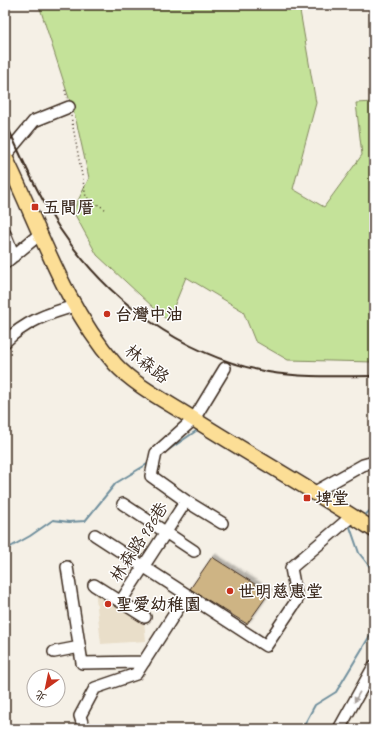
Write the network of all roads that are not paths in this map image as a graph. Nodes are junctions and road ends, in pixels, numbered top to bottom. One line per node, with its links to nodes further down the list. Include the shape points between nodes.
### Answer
1 (69, 106): 2 (street, via 34,121)
2 (5, 157): 4 (main road, 林森路)
3 (5, 234): 5 (street)
4 (40, 234): 5 (street); 6 (main road, 林森路)
5 (10, 259)
6 (75, 306): 7 (street, via 48,313 16,331); 9 (main road, 林森路, via 116,365 146,389)
7 (5, 342)
8 (225, 368): 9 (street)
9 (194, 419): 11 (main road, 林森路); 12 (street, 林森路986巷, via 156,453 151,476)
10 (374, 462): 11 (street)
11 (313, 493): 14 (main road, 林森路)
12 (186, 501): 15 (street, 林森路986巷); 17 (street, 林森路986巷)
13 (123, 504): 17 (street)
14 (356, 519): 16 (main road, 林森路); 23 (street, via 292,568 297,600 266,646)
15 (222, 523)
16 (374, 530)
17 (165, 532): 19 (street); 20 (street, 林森路986巷)
18 (94, 535): 20 (street)
19 (194, 551)
20 (144, 566): 23 (street); 24 (street, 林森路986巷)
21 (67, 567): 26 (street)
22 (94, 585): 24 (street)
23 (186, 596): 28 (street)
24 (121, 602): 25 (street)
25 (145, 617)
26 (80, 647): 27 (street); 28 (street, via 82,663)
27 (54, 652)
28 (144, 662): 30 (street, via 136,674 95,688 80,716)
29 (374, 666): 31 (street, one-way to 31)
30 (84, 729)
31 (339, 729)

